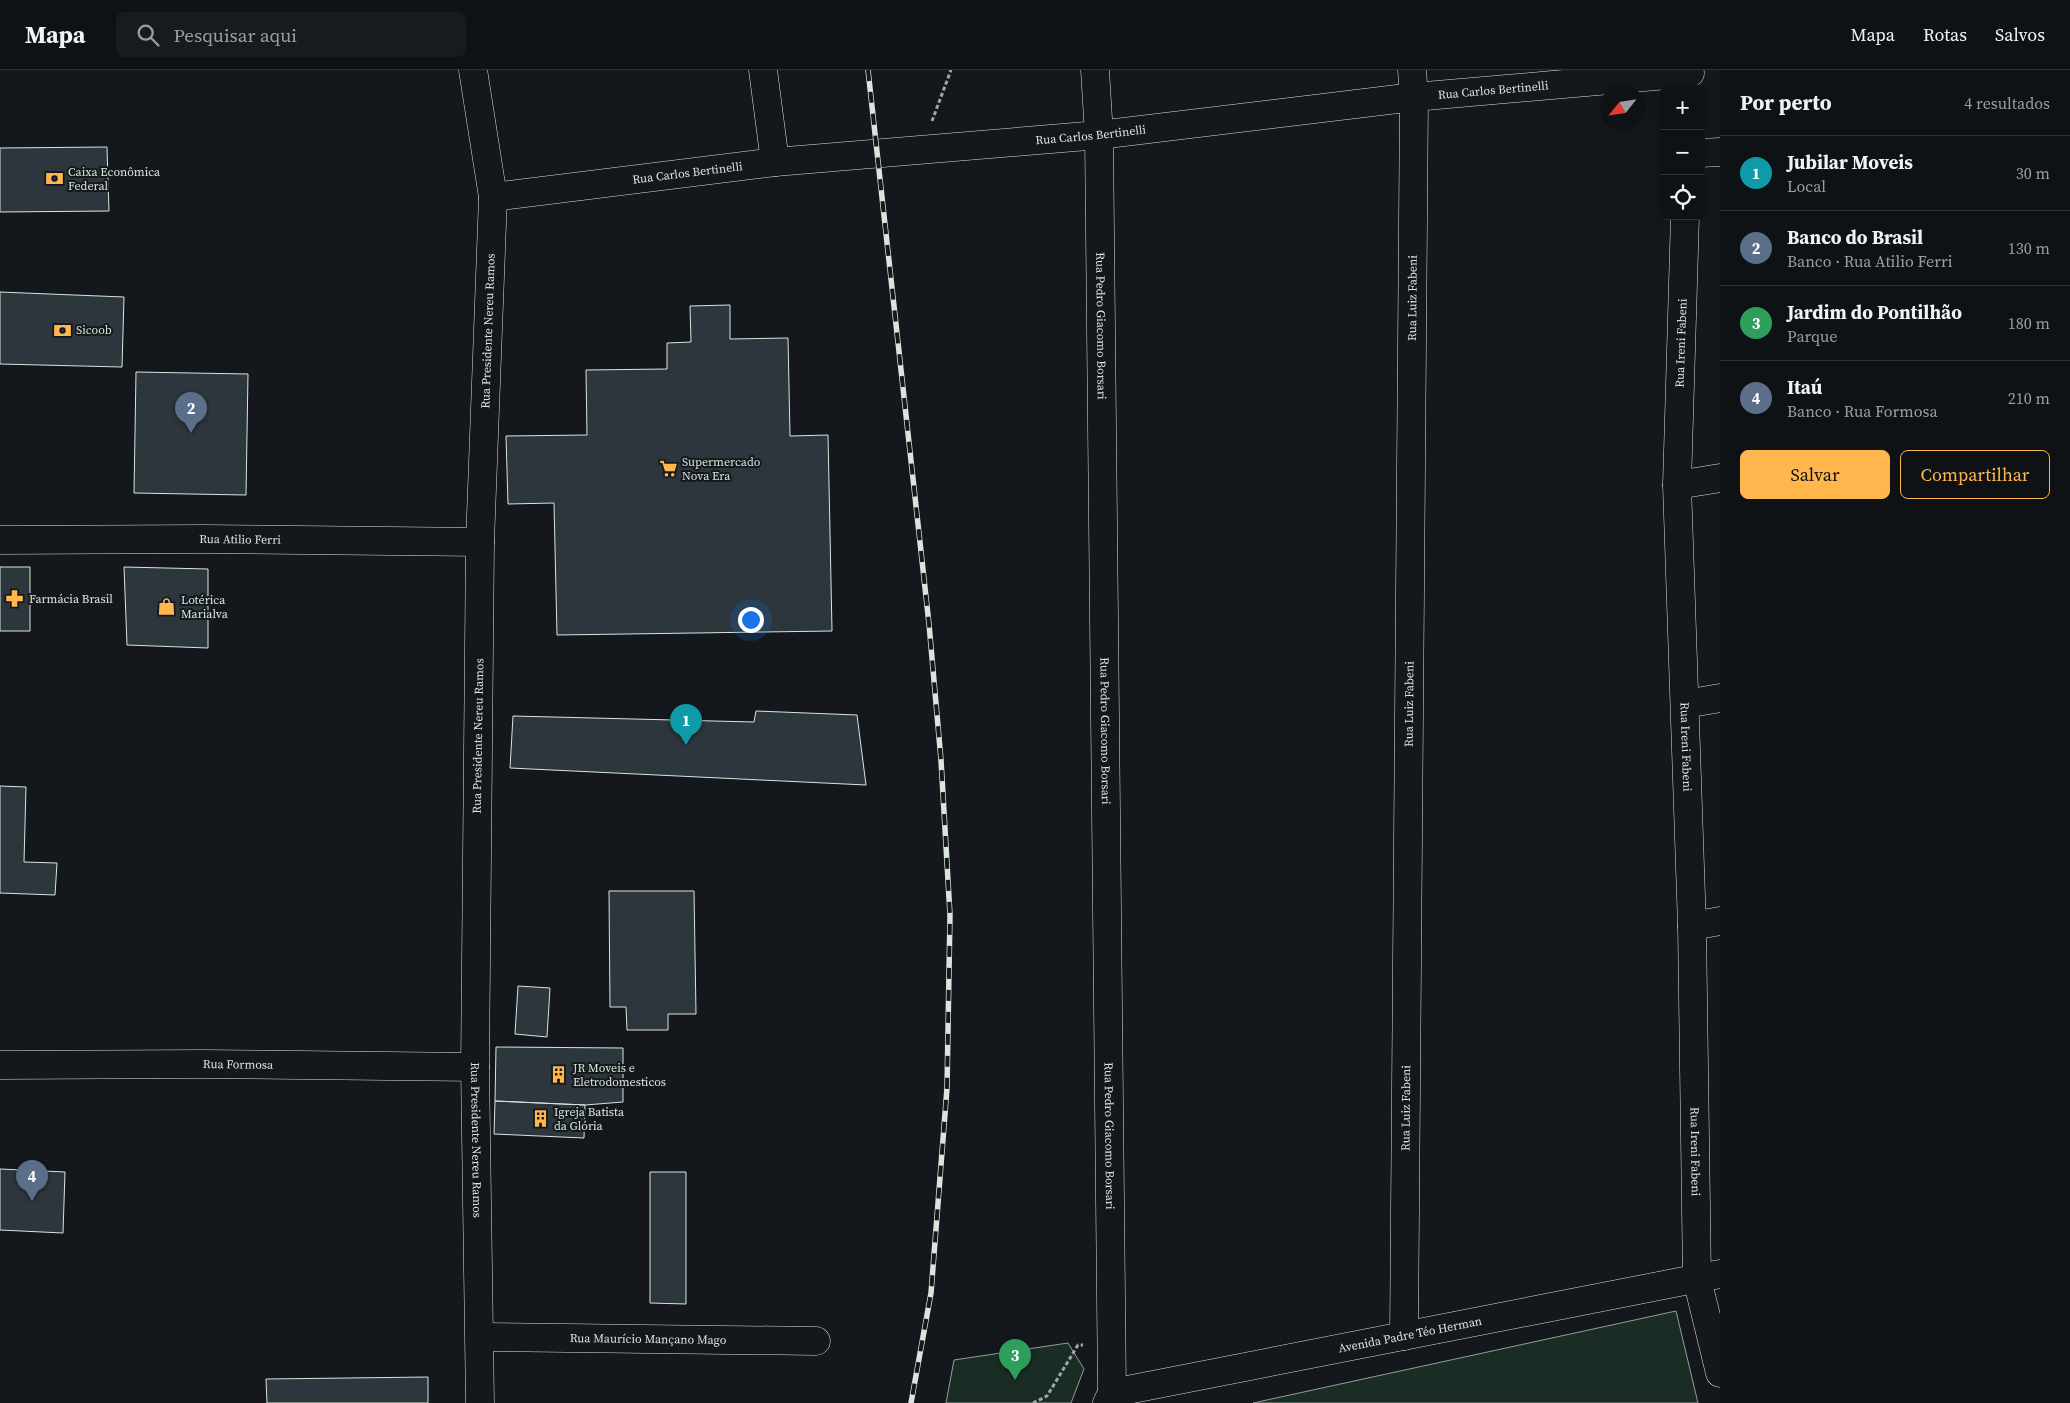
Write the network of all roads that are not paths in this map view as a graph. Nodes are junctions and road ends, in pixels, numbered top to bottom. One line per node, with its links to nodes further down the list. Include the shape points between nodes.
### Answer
1 (473, 70): 11 (street, Rua Presidente Nereu Ramos)
2 (763, 70): 10 (street)
3 (1095, 70): 7 (street, Rua Pedro Giacomo Borsari)
4 (1412, 70): 6 (street, Rua Luiz Fabeni)
5 (1690, 77): 6 (street, Rua Carlos Bertinelli)
6 (1414, 97): 7 (street, Rua Carlos Bertinelli); 24 (street, Rua Luiz Fabeni)
7 (1099, 135): 10 (street, Rua Carlos Bertinelli); 28 (street, Rua Pedro Giacomo Borsari)
8 (1720, 152): 9 (street)
9 (1705, 153)
10 (775, 162): 11 (street, Rua Carlos Bertinelli)
11 (493, 197): 16 (street, Rua Presidente Nereu Ramos)
12 (1685, 220): 14 (street, Rua Ireni Fabeni)
13 (1720, 478): 14 (street)
14 (1677, 486): 18 (street, Rua Ireni Fabeni)
15 (0, 540): 16 (street, Rua Atilio Ferri)
16 (480, 542): 22 (street, Rua Presidente Nereu Ramos)
17 (1720, 698): 18 (street)
18 (1685, 704): 20 (street, Rua Ireni Fabeni)
19 (1720, 921): 20 (street)
20 (1692, 926): 23 (street, Rua Ireni Fabeni)
21 (0, 1065): 22 (street, Rua Formosa)
22 (475, 1067): 25 (street, Rua Presidente Nereu Ramos)
23 (1708, 1276): 24 (street, Avenida Padre Téo Herman); 27 (street, Rua Ireni Fabeni)
24 (1404, 1336): 28 (street, Avenida Padre Téo Herman, via 1202,1374)
25 (480, 1338): 26 (street, Rua Maurício Mançano Mago); 29 (street, Rua Presidente Nereu Ramos)
26 (816, 1341)
27 (1720, 1373)
28 (1109, 1398)
29 (480, 1403)

